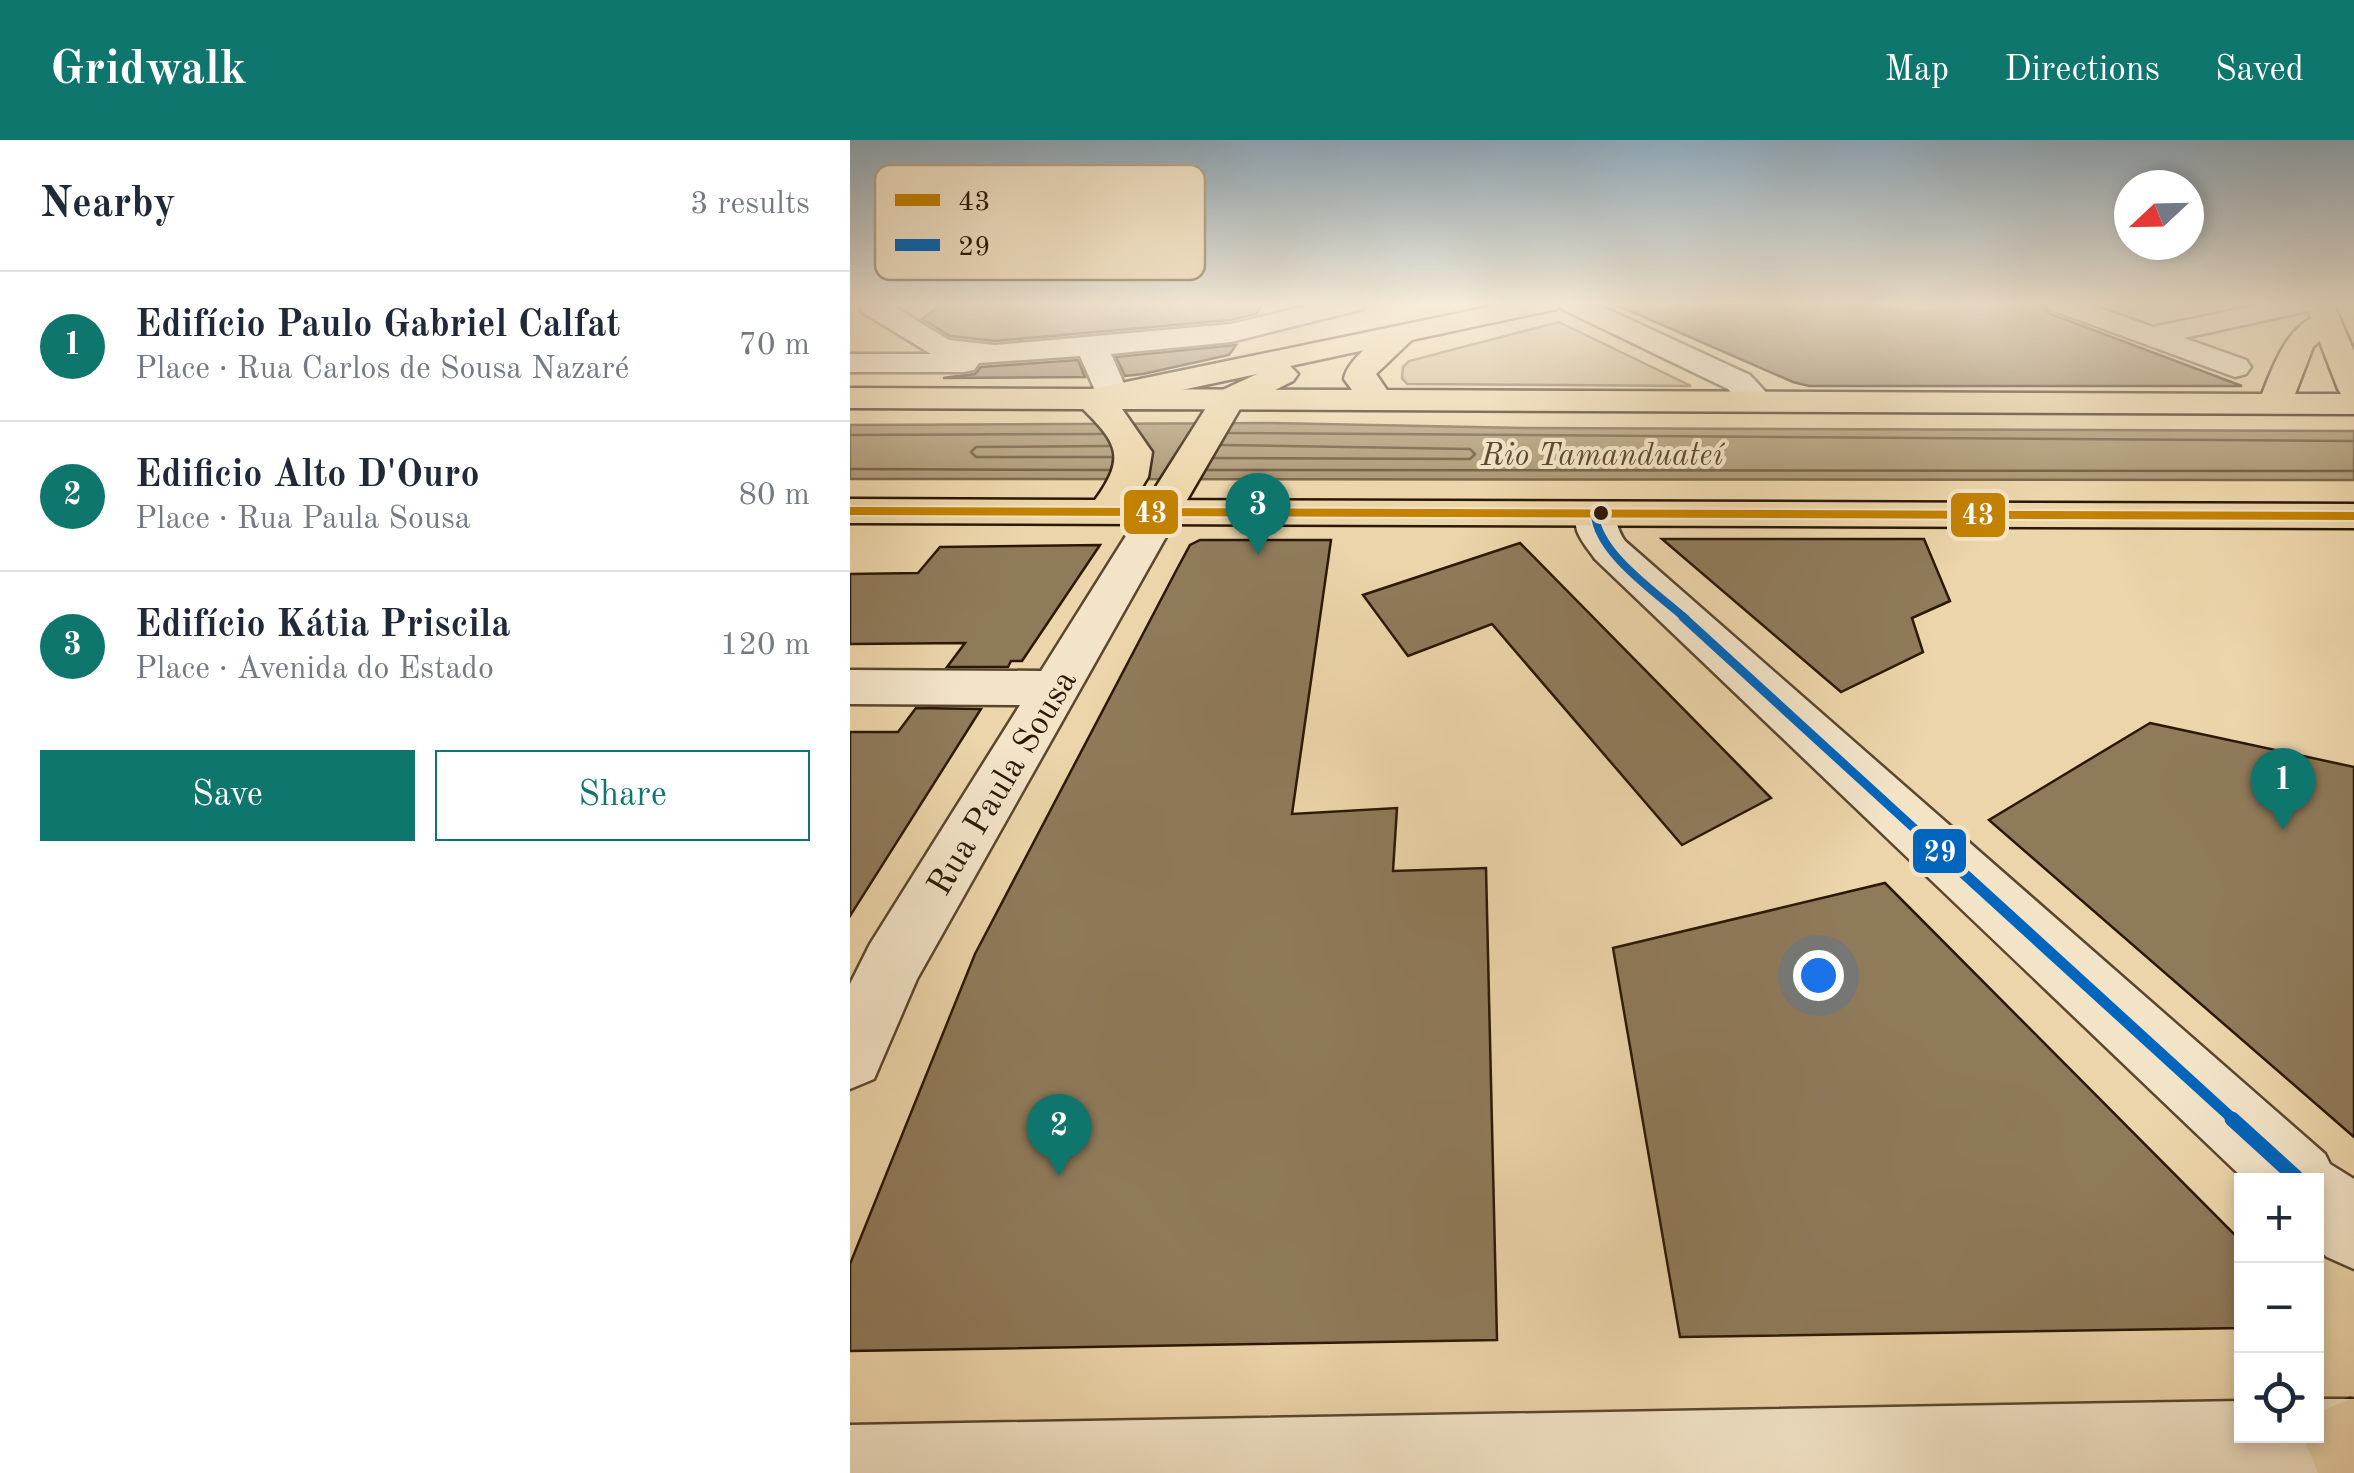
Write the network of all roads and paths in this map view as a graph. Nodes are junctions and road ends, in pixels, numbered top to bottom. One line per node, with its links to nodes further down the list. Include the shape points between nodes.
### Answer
1 (1098, 365): 13 (street)
2 (1260, 365): 13 (main road)
3 (1304, 365): 17 (main road)
4 (1368, 365): 12 (main road, via 1360,379)
5 (1704, 365): 14 (street, via 1739,382)
6 (2231, 365): 9 (street)
7 (2289, 365): 15 (main road)
8 (2343, 365): 10 (main road)
9 (2236, 367)
10 (2354, 389)
11 (850, 398): 13 (main road)
12 (1379, 401): 14 (main road); 17 (main road)
13 (1103, 402): 17 (main road); 18 (main road, via 1134,448)
14 (1758, 402): 15 (main road)
15 (2274, 404): 16 (main road)
16 (2354, 404)
17 (1223, 407): 18 (main road)
18 (1138, 504): 19 (main road); 20 (main road); 23 (street, Rua Paula Sousa)
19 (850, 511)
20 (1595, 514): 21 (main road); 25 (street, via 1596,532 1610,550)
21 (2354, 516)
22 (850, 687): 23 (street)
23 (1056, 688): 24 (street, Rua Paula Sousa, via 892,964)
24 (850, 1056)
25 (2292, 1173)
26 (2324, 1203): 27 (street)
27 (2354, 1230)
28 (2353, 1444): 29 (street)
29 (1673, 1463): 30 (street)
30 (850, 1470)

